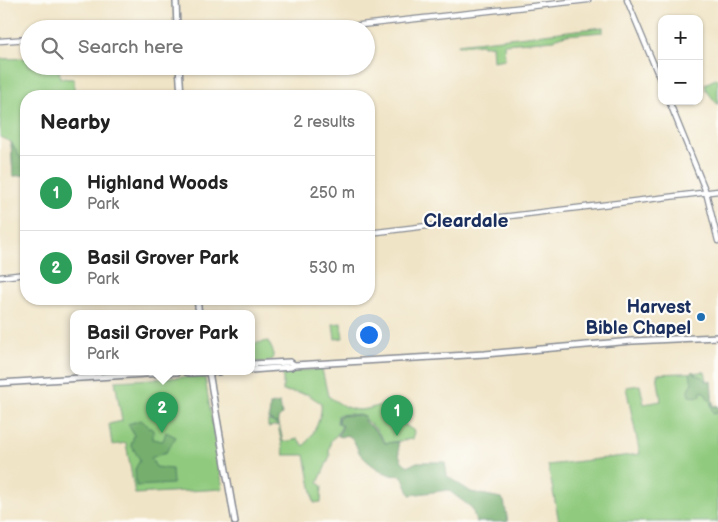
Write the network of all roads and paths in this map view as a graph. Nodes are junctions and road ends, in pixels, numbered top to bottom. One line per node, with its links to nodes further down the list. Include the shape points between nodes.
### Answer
1 (176, 0): 5 (main road)
2 (588, 0): 6 (street)
3 (627, 0): 4 (street); 9 (street)
4 (635, 0)
5 (177, 20)
6 (375, 23)
7 (20, 40): 8 (street)
8 (0, 41)
9 (658, 74)
10 (180, 75): 11 (main road)
11 (181, 90)
12 (671, 105): 14 (street)
13 (718, 191): 14 (street)
14 (706, 192): 15 (street); 16 (street)
15 (375, 232)
16 (718, 241)
17 (20, 275): 18 (street)
18 (0, 277)
19 (718, 337): 21 (main road)
20 (255, 364): 21 (main road, via 290,362)
21 (294, 365): 22 (main road)
22 (255, 370)
23 (129, 375): 25 (main road)
24 (210, 375): 26 (main road)
25 (0, 383)
26 (235, 522)

